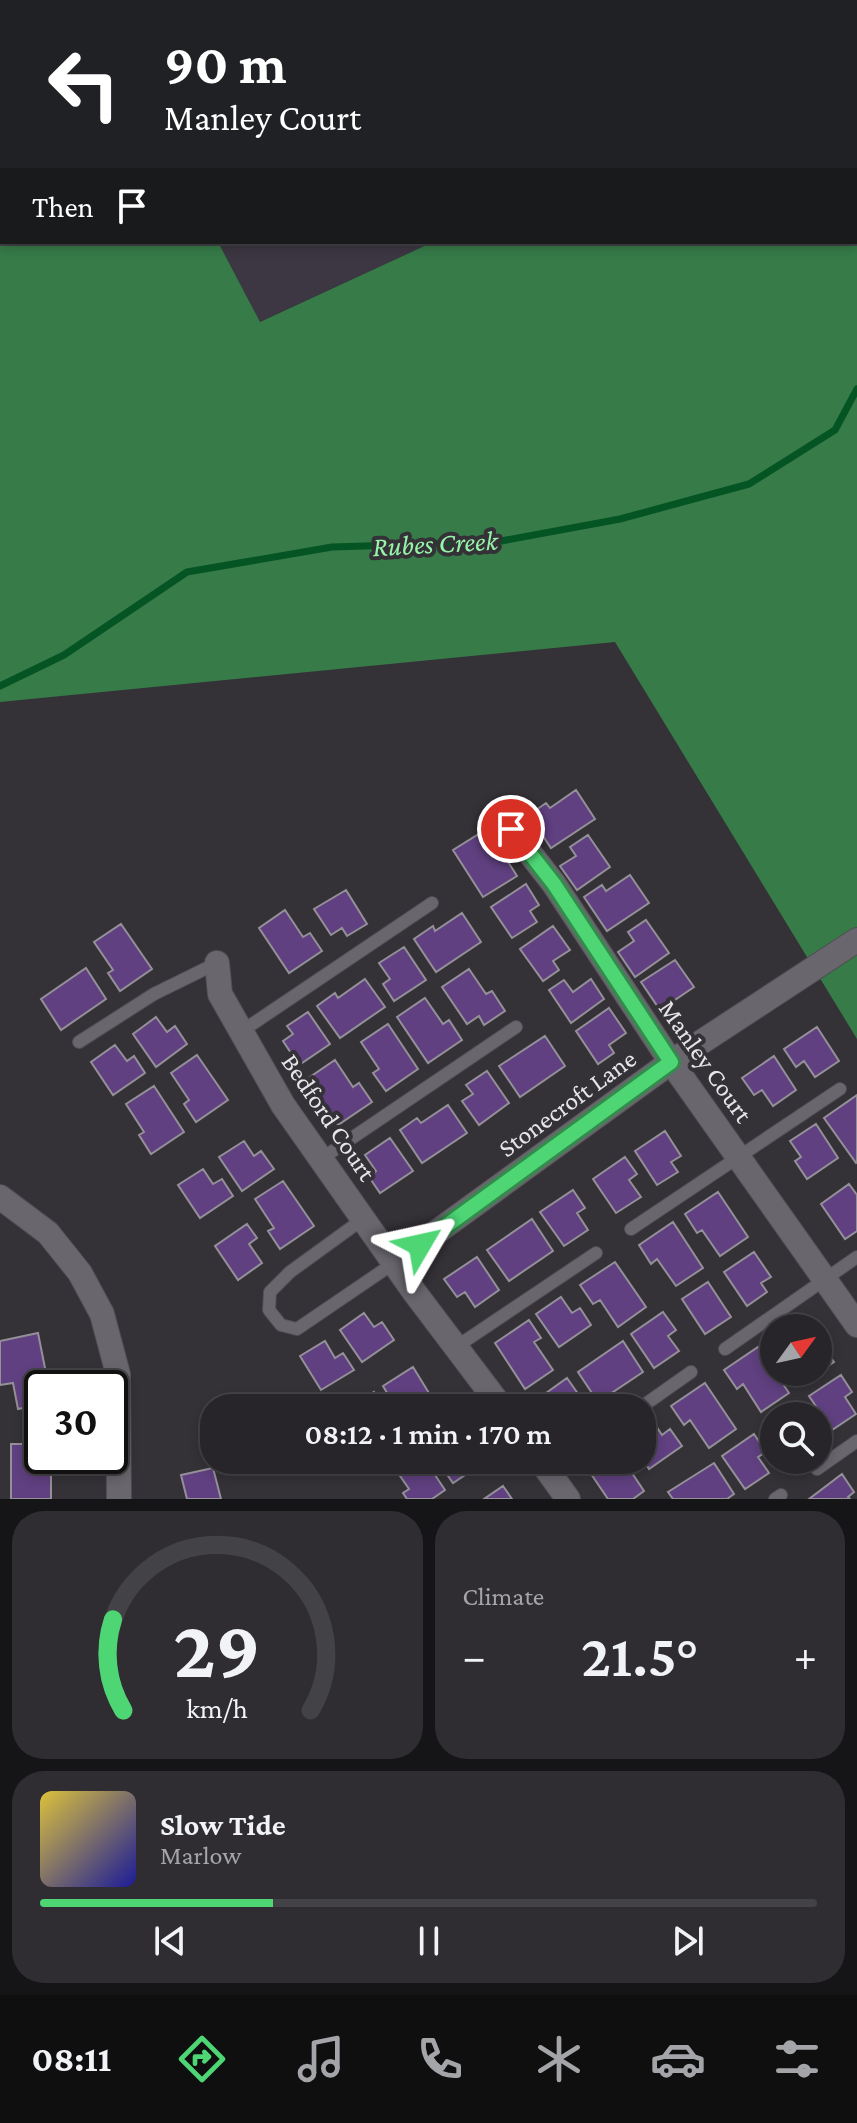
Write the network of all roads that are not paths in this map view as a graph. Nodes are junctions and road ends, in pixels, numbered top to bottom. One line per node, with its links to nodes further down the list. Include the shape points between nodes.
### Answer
1 (511, 829): 8 (street, Manley Court, via 554,884)
2 (432, 903): 6 (lane)
3 (857, 940): 8 (street, Stonecroft Lane)
4 (217, 963): 6 (street, Bedford Court, via 220,994); 7 (lane, via 154,994)
5 (516, 1027): 11 (lane)
6 (242, 1031): 11 (street, Bedford Court)
7 (79, 1042)
8 (671, 1062): 10 (street, Manley Court); 17 (street, Stonecroft Lane)
9 (840, 1089): 10 (lane)
10 (739, 1156): 14 (lane); 18 (street, Manley Court)
11 (321, 1159): 13 (street, Bedford Court)
12 (0, 1197): 28 (street, via 48,1233 80,1273 102,1314 118,1374)
13 (363, 1219): 17 (street, Bedford Court); 17 (lane, via 290,1272 270,1292 269,1310 281,1325 297,1329)
14 (631, 1229)
15 (596, 1253): 20 (lane)
16 (857, 1257): 18 (lane)
17 (394, 1263): 20 (street, Bedford Court)
18 (826, 1280): 19 (street, Manley Court); 21 (lane)
19 (857, 1325)
20 (456, 1347): 23 (street, Bedford Court)
21 (725, 1349)
22 (691, 1372): 24 (lane)
23 (491, 1394)
24 (656, 1397)
25 (857, 1441): 26 (lane)
26 (832, 1458)
27 (557, 1474): 29 (street)
28 (119, 1499)
29 (568, 1499)

